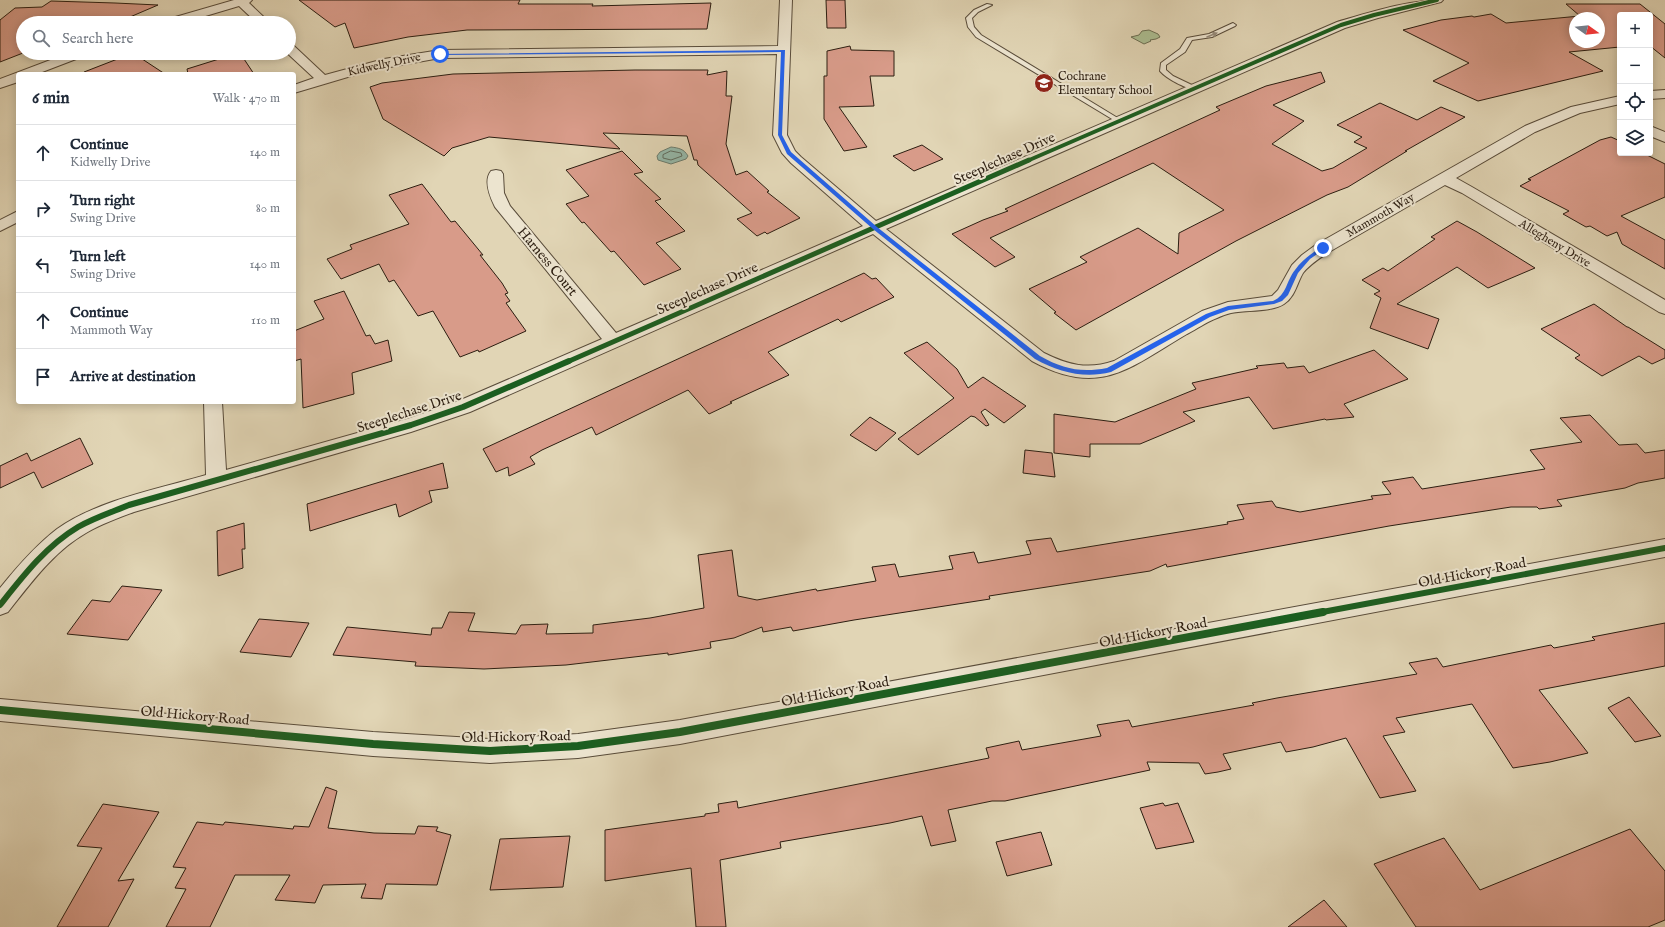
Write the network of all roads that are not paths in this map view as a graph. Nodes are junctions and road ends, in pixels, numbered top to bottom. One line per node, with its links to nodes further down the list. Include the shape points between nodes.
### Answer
1 (243, 0): 6 (street); 7 (street)
2 (786, 0): 9 (street, Mammoth Way)
3 (1438, 0): 4 (street, Steeplechase Drive)
4 (1407, 2): 17 (street, Steeplechase Drive, via 1340,26)
5 (989, 5): 23 (lane, via 976,11 969,18 969,25 974,32)
6 (192, 16)
7 (258, 16)
8 (1233, 25): 17 (lane, one-way to 8, via 1171,78 1164,71 1163,64 1187,47 1189,39 1210,36)
9 (783, 50): 14 (street, Kidwelly Drive, via 454,53 362,67); 30 (street, Mammoth Way, via 780,135 783,144 796,160)
10 (296, 55): 14 (street)
11 (62, 60): 12 (street)
12 (30, 72)
13 (16, 78): 15 (street)
14 (322, 79): 16 (street, Kidwelly Drive)
15 (0, 84)
16 (296, 88)
17 (1194, 88): 23 (street, Steeplechase Drive)
18 (1665, 94): 19 (street)
19 (1653, 95)
20 (1617, 101): 21 (street, Mammoth Way)
21 (1597, 104): 22 (street); 27 (street, Mammoth Way, via 1530,129)
22 (1617, 114)
23 (1119, 121): 30 (street, Steeplechase Drive)
24 (1653, 132): 25 (street)
25 (1665, 138)
26 (496, 174): 32 (street, Harness Court, via 496,193 503,207)
27 (1445, 180): 30 (street, Mammoth Way, via 1308,258 1296,272 1286,295 1280,300 1228,308 1208,315 1109,370 1095,373 1068,371 1038,357); 31 (street, Allegheny Drive)
28 (16, 217): 29 (street)
29 (0, 226)
30 (875, 228): 32 (street, Steeplechase Drive)
31 (1665, 308)
32 (614, 342): 34 (street, Steeplechase Drive, via 463,407 411,425)
33 (213, 404): 34 (street)
34 (216, 481): 36 (street, Steeplechase Drive, via 129,505 78,527 50,547 26,571)
35 (1665, 548): 37 (street, Old Hickory Road, via 680,732 578,746 490,751 373,744)
36 (0, 605)
37 (0, 710)

